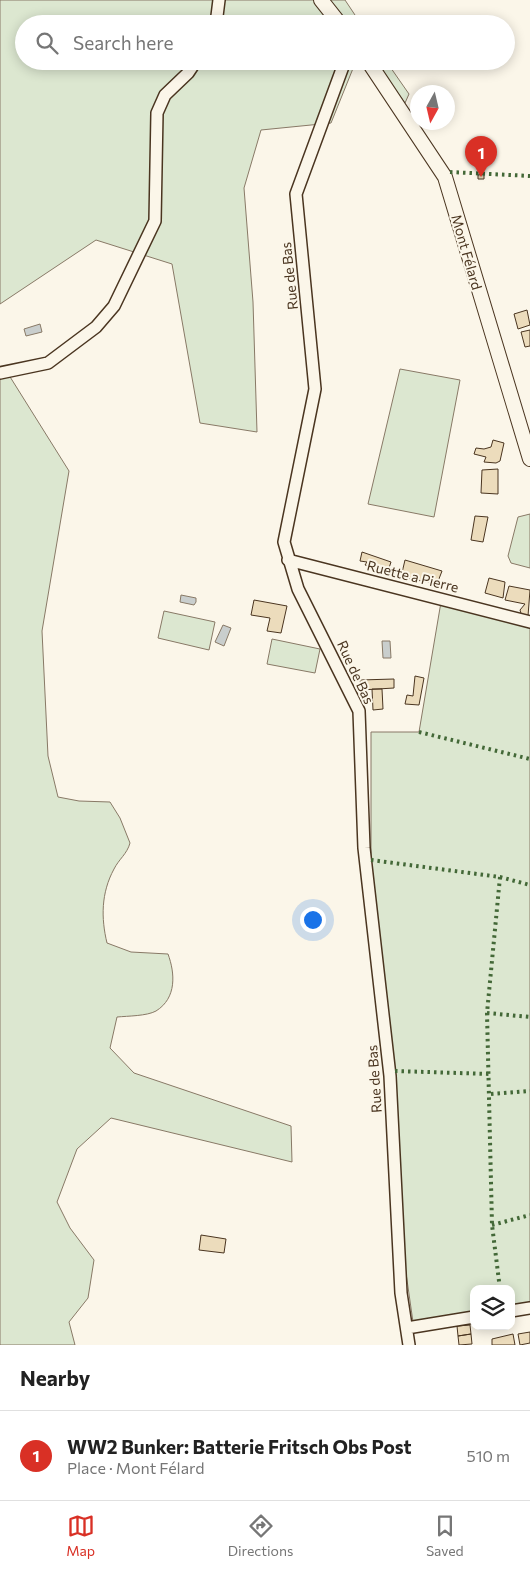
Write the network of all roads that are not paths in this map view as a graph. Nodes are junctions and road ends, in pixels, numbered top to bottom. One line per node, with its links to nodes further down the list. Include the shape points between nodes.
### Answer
1 (220, 0): 3 (street)
2 (321, 0): 4 (main road)
3 (218, 15)
4 (333, 15)
5 (190, 70): 8 (street, via 165,96 157,113 155,221 114,306 96,326 48,363)
6 (342, 70): 10 (street, Rue de Bas, via 296,194 316,389 284,542)
7 (374, 70): 9 (main road, Mont Félard, via 445,177)
8 (0, 373)
9 (530, 459)
10 (288, 560): 11 (street, Ruette a Pierre); 15 (street, Rue de Bas, via 298,589 359,711 364,848 390,1076 401,1294)
11 (530, 622)
12 (530, 1308): 13 (street)
13 (515, 1310)
14 (470, 1318): 15 (street)
15 (407, 1328): 16 (street, Rue de Bas)
16 (409, 1345)

